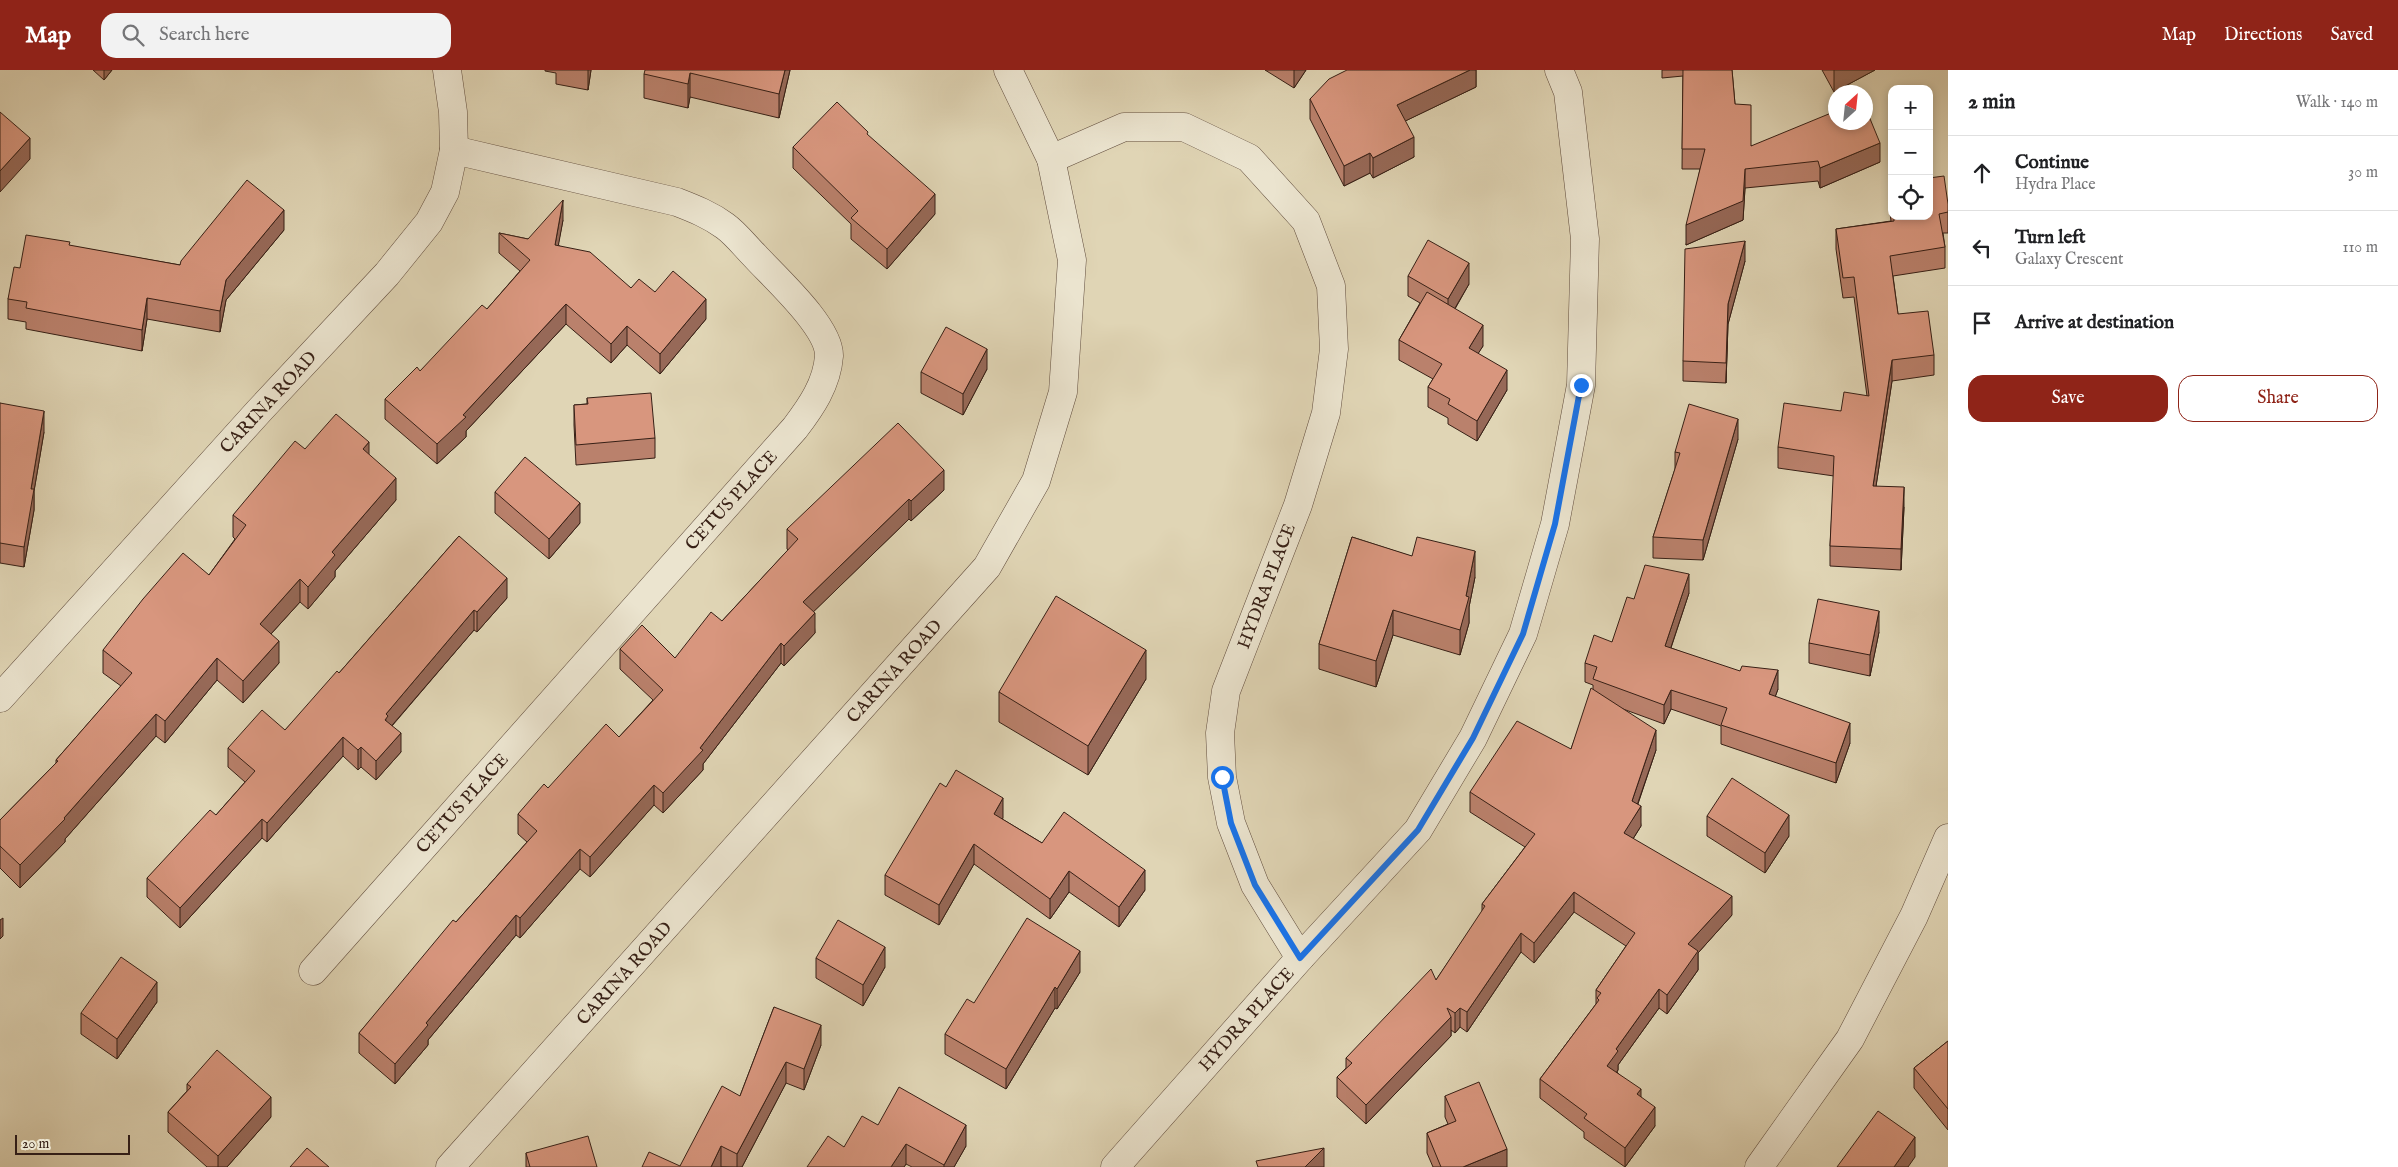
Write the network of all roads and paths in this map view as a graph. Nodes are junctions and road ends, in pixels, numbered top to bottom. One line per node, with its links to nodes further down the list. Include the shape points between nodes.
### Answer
1 (447, 70): 4 (street, CARINA ROAD)
2 (1008, 70): 5 (street, CARINA ROAD)
3 (1559, 70): 8 (street, via 1568,92 1585,239 1581,385 1555,524 1523,634 1473,738 1418,830)
4 (454, 150): 6 (street, CARINA ROAD, via 445,192 429,222 387,274); 9 (street, CETUS PLACE, via 677,202 703,212 727,227 802,305 822,333 829,354 826,375 815,401 795,428)
5 (1051, 159): 8 (street, HYDRA PLACE, via 1124,127 1184,127 1249,158 1306,221 1331,286 1334,349 1326,413 1298,505 1226,691 1220,733 1222,777 1231,823 1255,885); 10 (street, CARINA ROAD, via 1072,260 1063,392 1036,481 988,567)
6 (0, 698)
7 (1948, 838): 12 (street, via 1914,916 1850,1039)
8 (1300, 958): 11 (street, HYDRA PLACE)
9 (313, 971)
10 (450, 1167)
11 (1115, 1167)
12 (1759, 1167)

